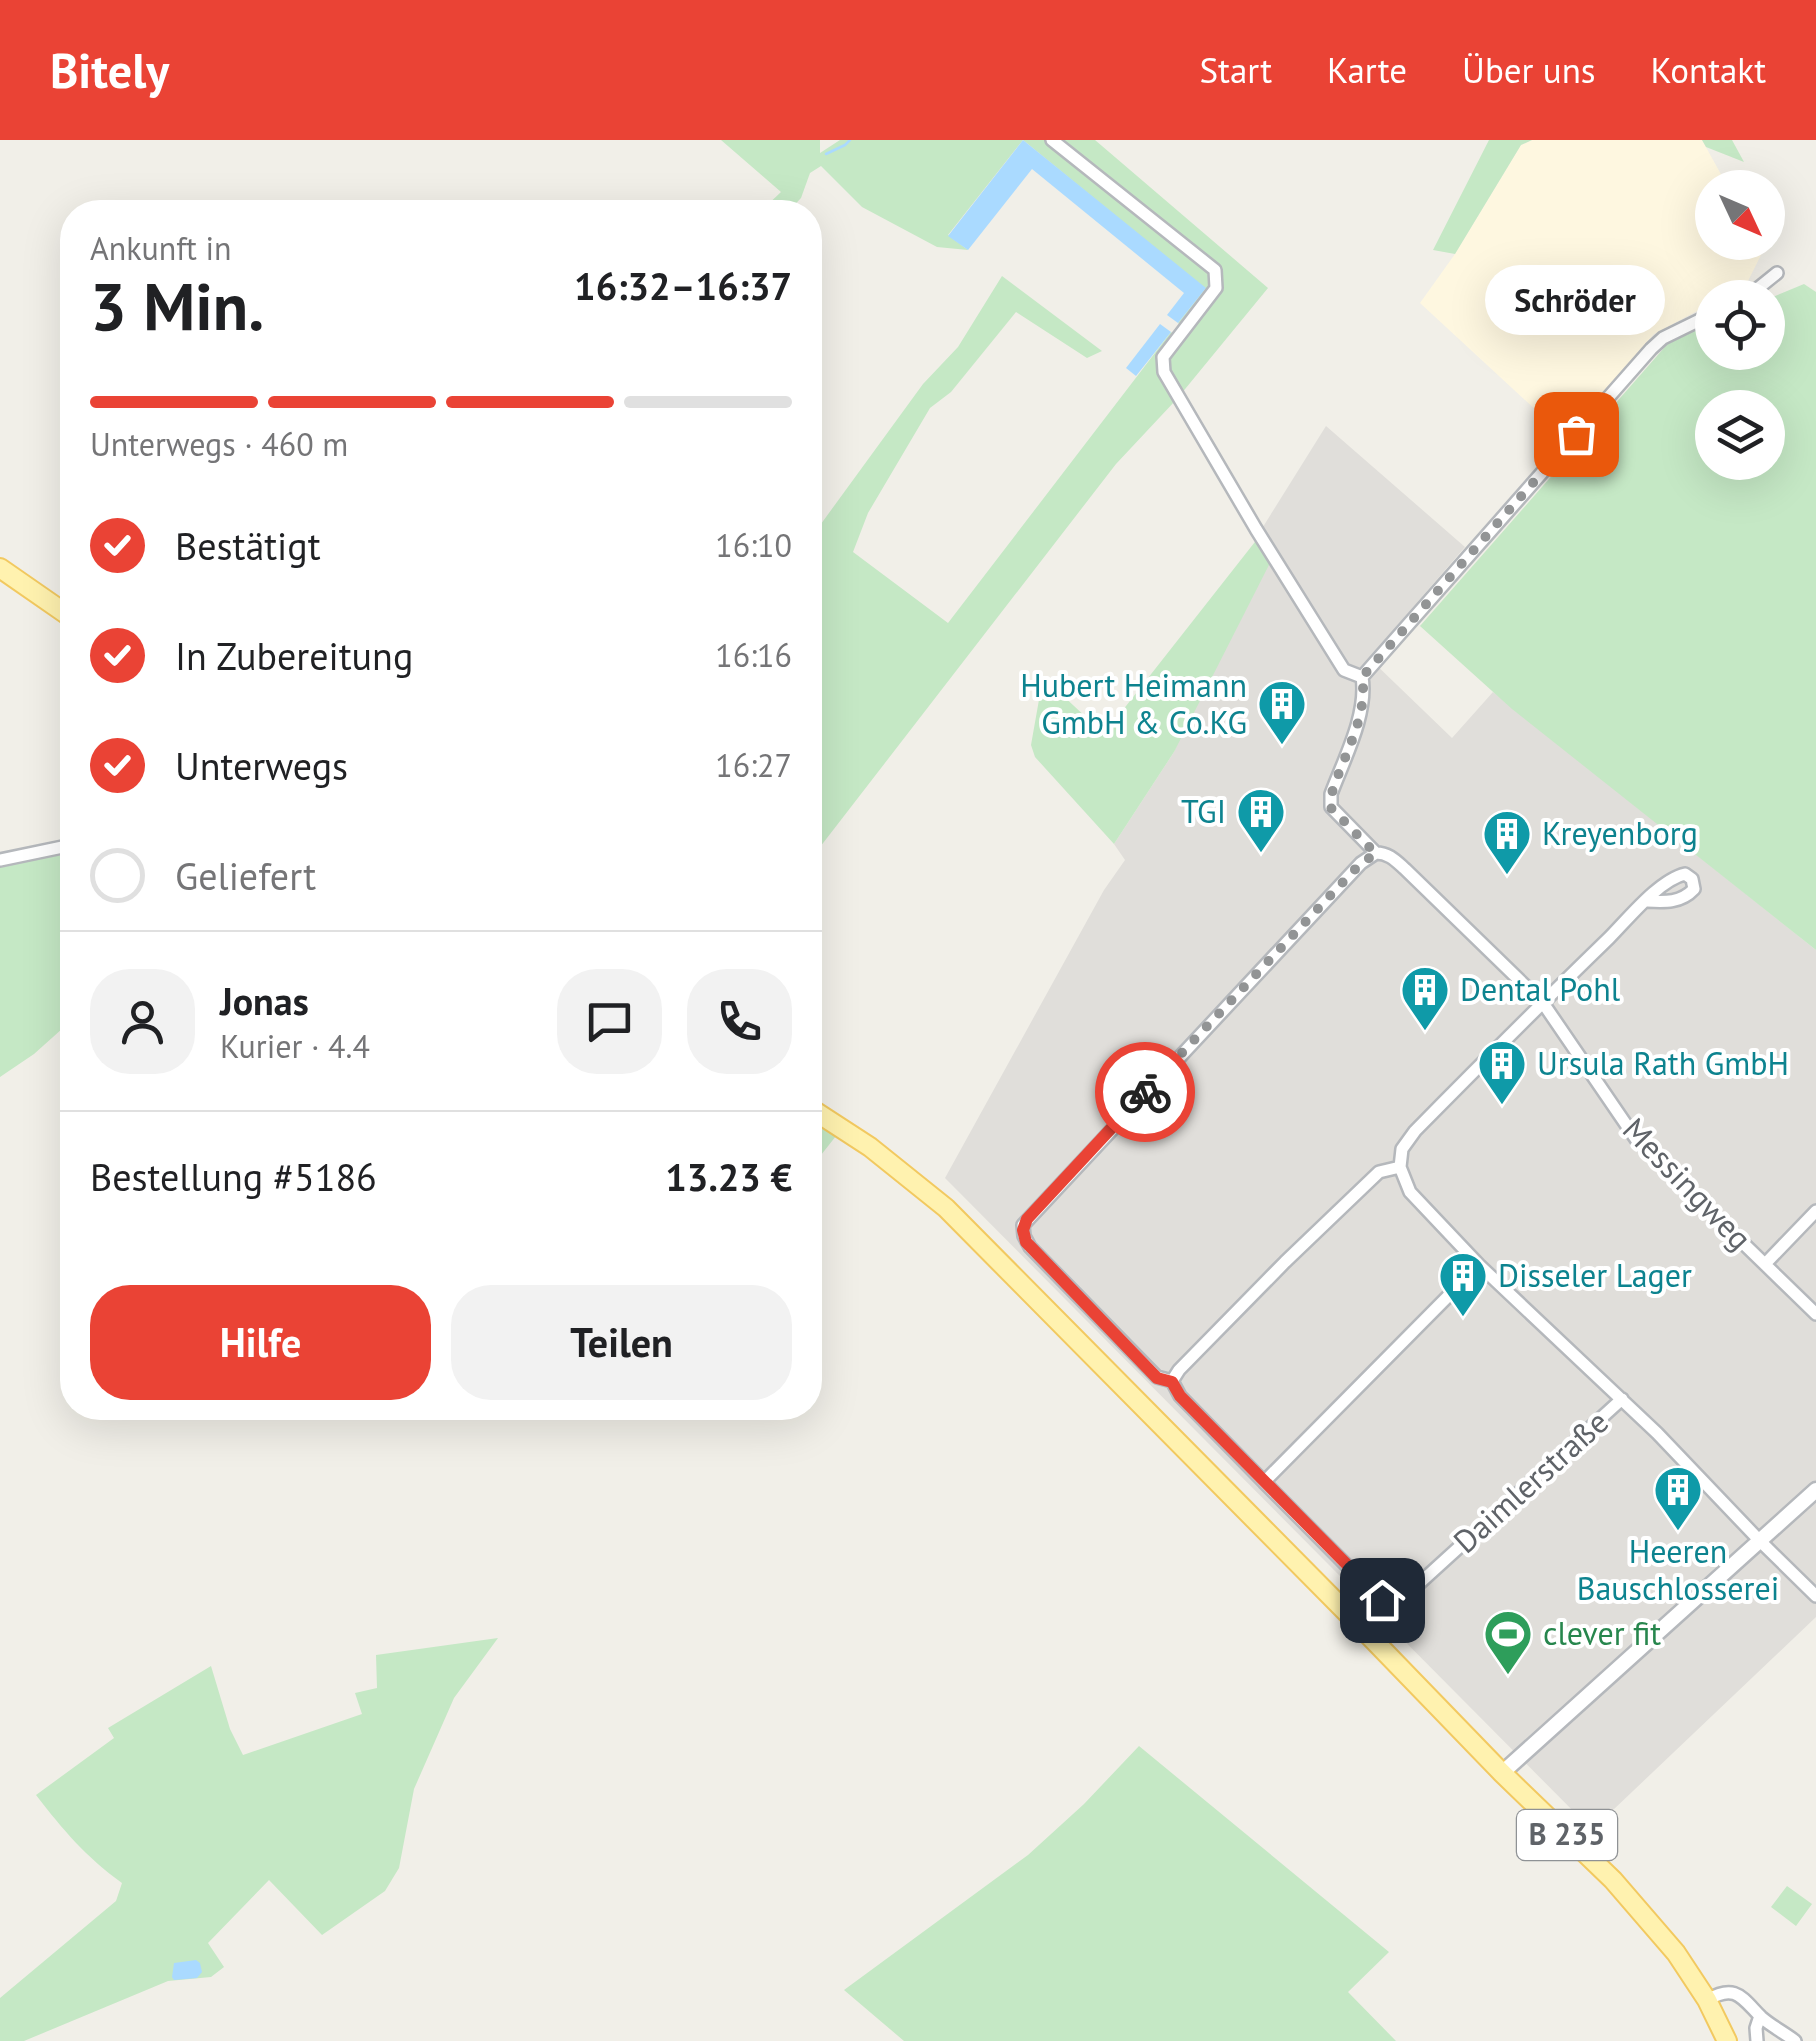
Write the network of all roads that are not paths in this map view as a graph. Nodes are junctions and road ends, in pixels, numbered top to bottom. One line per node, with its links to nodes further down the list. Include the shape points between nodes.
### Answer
1 (1052, 140): 7 (street, via 1215,270 1216,288 1163,357 1164,372 1344,670)
2 (1776, 273): 3 (street)
3 (1768, 280)
4 (1695, 322): 7 (street, via 1650,349)
5 (0, 568): 6 (main road)
6 (60, 610)
7 (1362, 677): 9 (street, Messingweg, via 1361,710 1330,800)
8 (60, 848): 10 (street)
9 (1376, 854): 12 (street, Messingweg, via 1392,857); 19 (street, via 1023,1224 1030,1247 1157,1378)
10 (0, 860)
11 (1647, 901): 12 (street)
12 (1543, 1003): 14 (street, via 1415,1130); 17 (street, Messingweg, via 1636,1139)
13 (822, 1116): 25 (main road, B 235, via 958,1220)
14 (1400, 1167): 16 (street, Daimlerstraße, via 1410,1192); 19 (street, via 1379,1172)
15 (1816, 1211): 17 (street, Messingweg)
16 (1479, 1264): 20 (street, Daimlerstraße); 21 (street)
17 (1764, 1264): 18 (street, Messingweg)
18 (1816, 1314)
19 (1172, 1382): 21 (street, Daimlerstraße)
20 (1622, 1399): 21 (street, Daimlerstraße, via 1394,1603 1382,1600); 23 (street, Daimlerstraße)
21 (1264, 1482)
22 (1816, 1490): 23 (street)
23 (1760, 1541): 24 (street, Daimlerstraße); 25 (street)
24 (1816, 1596)
25 (1502, 1773): 26 (main road, B 235, via 1646,1915)
26 (1707, 2000): 27 (street, via 1736,1994); 28 (main road, B 235)
27 (1760, 2016): 29 (street); 30 (street)
28 (1727, 2041)
29 (1757, 2041)
30 (1796, 2041)

